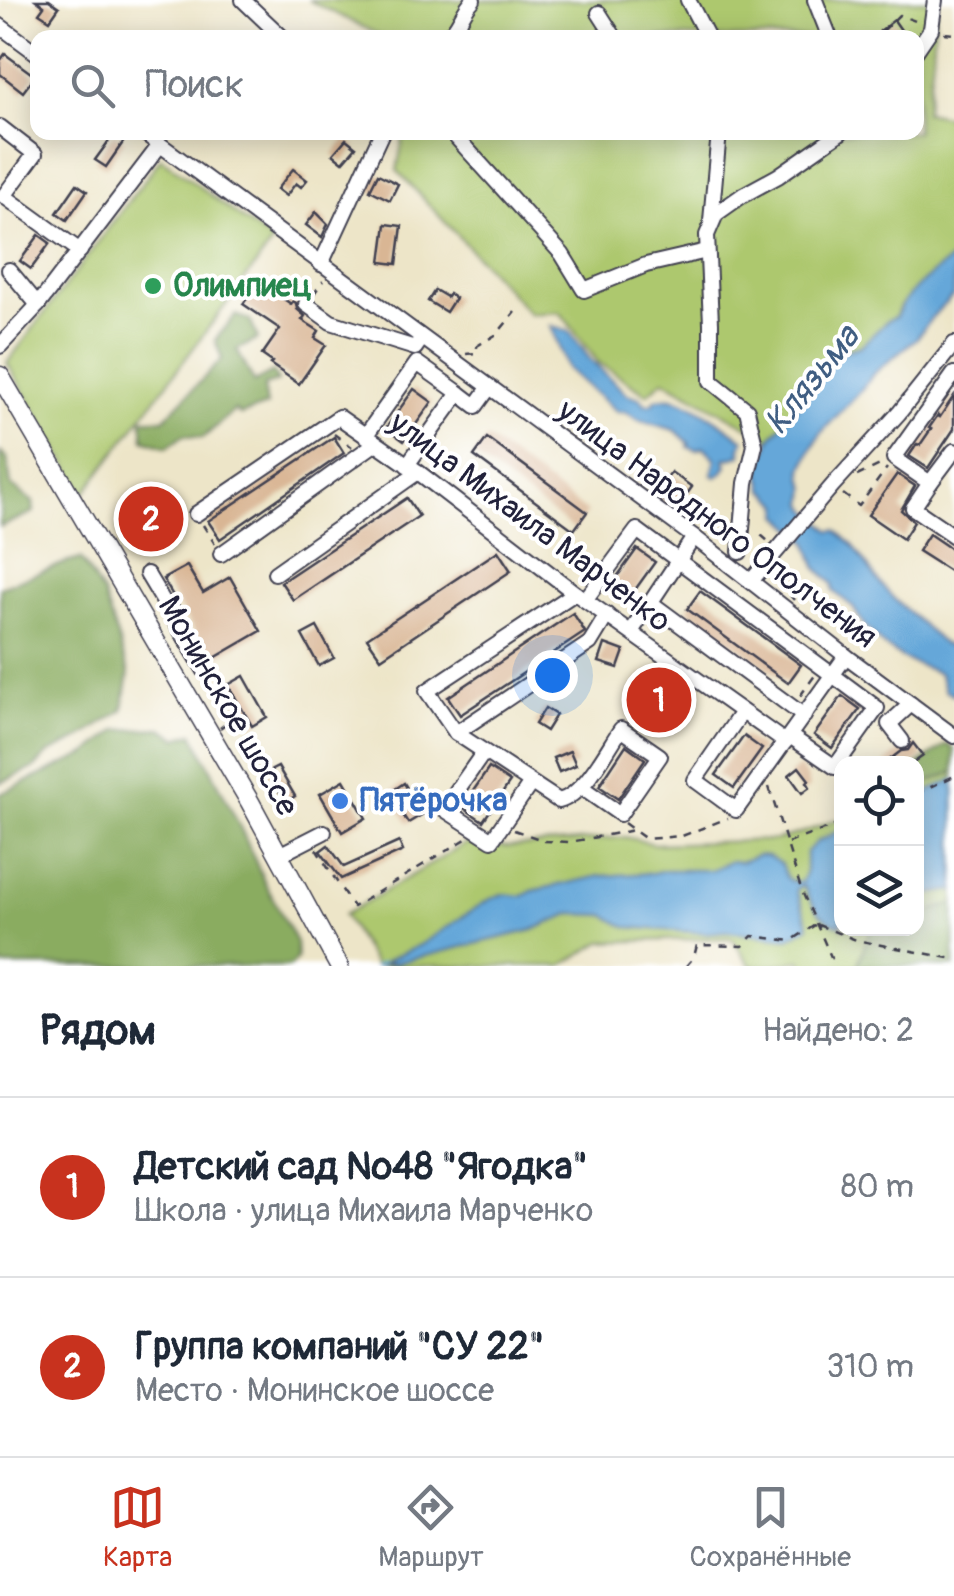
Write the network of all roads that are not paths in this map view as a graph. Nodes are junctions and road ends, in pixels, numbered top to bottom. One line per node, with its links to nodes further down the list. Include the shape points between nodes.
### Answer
1 (243, 0): 8 (street)
2 (473, 0): 9 (street)
3 (688, 0): 11 (street)
4 (814, 0): 12 (street)
5 (934, 0): 13 (street)
6 (599, 13): 10 (street)
7 (0, 26): 14 (street)
8 (275, 30)
9 (454, 30)
10 (610, 30)
11 (704, 30)
12 (827, 30)
13 (924, 40)
14 (30, 48)
15 (0, 127): 23 (street, via 34,154 4,196)
16 (153, 140): 21 (street, улица Народного Ополчения)
17 (379, 140): 26 (street)
18 (460, 140): 24 (street, via 562,254 584,290 646,265)
19 (718, 140): 22 (street)
20 (830, 140): 22 (street, via 716,214)
21 (160, 145): 23 (street); 26 (street, улица Народного Ополчения)
22 (710, 227): 24 (street)
23 (80, 251): 28 (street)
24 (707, 251): 43 (street, via 711,382 747,410 755,445)
25 (9, 270): 28 (street)
26 (324, 270): 29 (street, улица Народного Ополчения)
27 (306, 304): 29 (street, via 331,322 415,348)
28 (38, 305): 30 (street)
29 (422, 338): 34 (street, улица Народного Ополчения)
30 (0, 346)
31 (953, 347): 48 (street)
32 (954, 374): 39 (street, via 894,458)
33 (0, 376): 67 (main road, Монинское шоссе)
34 (490, 388): 35 (street, via 476,406); 42 (street, улица Народного Ополчения)
35 (459, 393): 36 (street, via 417,363); 38 (street)
36 (371, 439): 38 (street, улица Михаила Марченко); 40 (street, улица Михаила Марченко, via 339,417); 44 (street, via 362,454)
37 (954, 451): 39 (street)
38 (412, 469): 46 (street); 49 (street, улица Михаила Марченко)
39 (930, 483): 41 (street, via 913,508)
40 (196, 514)
41 (954, 536)
42 (694, 537): 45 (street); 48 (street, улица Народного Ополчения)
43 (740, 552)
44 (221, 554)
45 (678, 561): 49 (street, via 637,530); 50 (street); 55 (street)
46 (275, 573)
47 (147, 574): 54 (street)
48 (752, 580): 53 (street, улица Народного Ополчения)
49 (580, 596): 51 (street, улица Михаила Марченко); 59 (street, via 427,690)
50 (651, 602): 52 (street); 58 (street)
51 (607, 616): 52 (street, улица Михаила Марченко); 59 (street, via 590,643)
52 (631, 632): 57 (street, улица Михаила Марченко)
53 (846, 656): 55 (street); 56 (street, улица Народного Ополчения)
54 (204, 672)
55 (833, 675): 58 (street); 61 (street, улица Михаила Марченко, via 877,708 835,767)
56 (911, 704): 60 (street, улица Народного Ополчения); 62 (street, via 889,724)
57 (742, 712): 61 (street, улица Михаила Марченко); 61 (street, via 695,780 736,810)
58 (804, 716): 61 (street)
59 (456, 734): 63 (street)
60 (954, 736)
61 (787, 739)
62 (902, 741)
63 (484, 752): 64 (street); 64 (street, via 444,809 492,840)
64 (531, 783): 65 (street, via 559,802)
65 (581, 787): 65 (street, via 621,729 660,756 620,814)
66 (317, 835): 67 (street)
67 (279, 854): 68 (main road, Монинское шоссе)
68 (339, 966)

